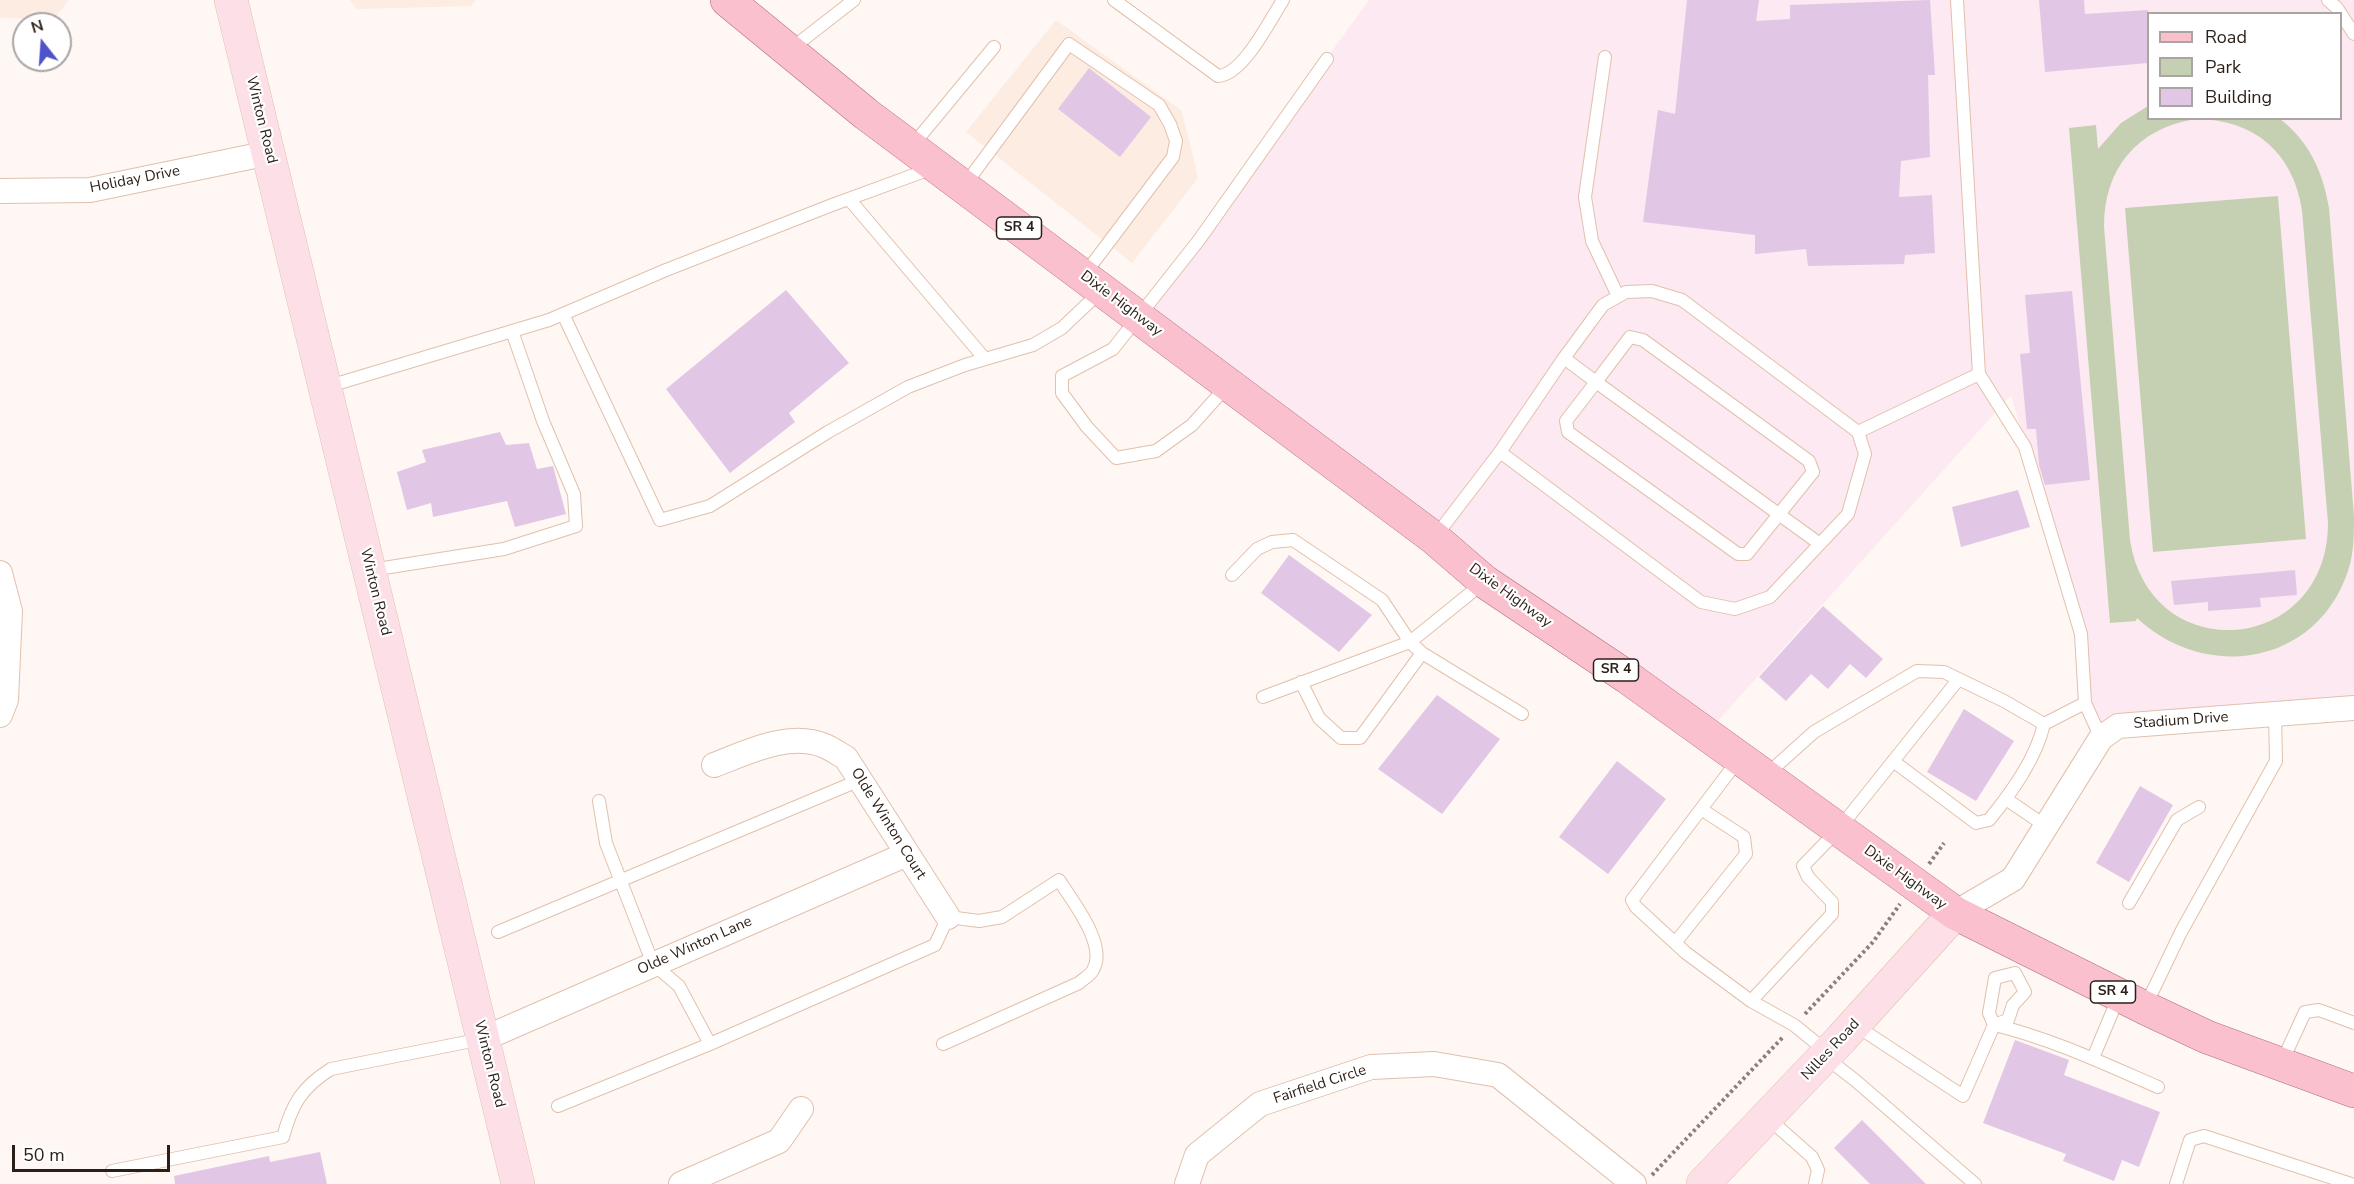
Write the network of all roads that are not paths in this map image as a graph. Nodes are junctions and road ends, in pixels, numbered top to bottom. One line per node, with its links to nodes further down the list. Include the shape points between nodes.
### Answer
1 (231, 0): 16 (street, Winton Road)
2 (727, 0): 12 (main road, Dixie Highway / SR 4)
3 (854, 0): 12 (lane)
4 (1114, 0): 5 (lane, via 1218,76 1240,65)
5 (1283, 0)
6 (1957, 0): 28 (lane)
7 (2328, 0): 8 (lane)
8 (2340, 12)
9 (2342, 16): 10 (lane)
10 (2354, 34)
11 (994, 47): 15 (lane)
12 (788, 51): 15 (main road, Dixie Highway / SR 4)
13 (1605, 57): 22 (lane, via 1585,197 1592,241)
14 (1327, 59): 24 (lane, via 1199,240)
15 (911, 147): 17 (main road, Dixie Highway / SR 4)
16 (268, 153): 19 (street, Holiday Drive, via 90,190); 31 (street, Winton Road)
17 (937, 167): 18 (main road, Dixie Highway / SR 4); 20 (lane)
18 (963, 187): 21 (main road, Dixie Highway / SR 4); 21 (lane, via 1069,44 1159,105 1176,141 1173,157 1127,218)
19 (0, 191)
20 (849, 198): 23 (lane); 27 (lane)
21 (1093, 283): 24 (main road, Dixie Highway / SR 4); 27 (lane, via 1062,328 1033,345)
22 (1618, 297): 26 (lane, via 1604,305); 32 (lane, via 1626,292 1652,291 1682,300)
23 (563, 314): 25 (lane); 27 (lane, via 660,520 711,506 908,387)
24 (1139, 317): 30 (main road, Dixie Highway / SR 4); 30 (lane, via 1113,349 1062,376 1062,393 1116,458 1156,451 1192,425)
25 (512, 331): 31 (lane); 37 (lane, via 543,421 574,494 576,526 504,549)
26 (1564, 358): 29 (lane); 33 (lane)
27 (985, 359)
28 (1979, 374): 32 (lane); 46 (lane, via 2025,447 2081,634)
29 (1596, 382): 34 (lane); 34 (lane, via 1566,421 1568,432 1738,554 1747,554); 34 (lane, via 1630,337 1643,340 1809,461 1813,472)
30 (1229, 385): 35 (main road, Dixie Highway / SR 4)
31 (325, 387): 37 (street, Winton Road)
32 (1857, 432): 36 (lane, via 1866,454 1848,514)
33 (1500, 452): 35 (lane); 36 (lane, via 1701,603 1735,609 1770,597)
34 (1779, 515): 36 (lane)
35 (1434, 538): 40 (main road, Dixie Highway / SR 4)
36 (1820, 544)
37 (369, 571): 77 (street, Winton Road)
38 (0, 573): 50 (street, via 9,611 6,700)
39 (1232, 575): 41 (lane, via 1257,549 1272,542 1293,540 1382,600)
40 (1485, 582): 41 (lane); 55 (main road, Dixie Highway / SR 4, via 1627,677)
41 (1410, 642): 42 (lane); 44 (lane)
42 (1422, 652): 44 (lane, via 1360,738 1341,738 1319,718); 48 (lane)
43 (1958, 680): 51 (lane); 53 (lane); 55 (lane, via 1944,672 1917,671)
44 (1301, 682): 45 (lane)
45 (1263, 697)
46 (2085, 703): 51 (lane); 52 (lane)
47 (2354, 708): 49 (street, Stadium Drive)
48 (1522, 714)
49 (2275, 714): 52 (street, Stadium Drive, via 2118,726); 73 (lane, via 2276,761 2181,932)
50 (0, 715)
51 (2044, 724): 57 (lane, via 2042,736)
52 (2101, 738): 61 (street)
53 (1893, 761): 57 (lane, via 1976,823 1989,820); 62 (lane)
54 (714, 765): 56 (street, Olde Winton Court, via 773,744 800,741 825,745 846,758)
55 (1751, 768): 60 (lane); 62 (main road, Dixie Highway / SR 4)
56 (860, 780): 63 (street, Olde Winton Court); 64 (lane)
57 (2006, 799): 61 (lane)
58 (599, 801): 64 (lane, via 606,843)
59 (2199, 807): 65 (lane, via 2177,820)
60 (1701, 809): 69 (lane, via 1632,900); 69 (lane, via 1744,837 1746,854)
61 (2047, 827): 66 (street, via 2013,879)
62 (1838, 830): 66 (main road, Dixie Highway / SR 4); 72 (lane, via 1803,866 1808,877 1832,902 1832,914)
63 (907, 854): 67 (street, Olde Winton Court); 71 (street, Olde Winton Lane)
64 (620, 881): 68 (lane); 71 (lane)
65 (2129, 903)
66 (1954, 913): 70 (main road, Dixie Highway / SR 4); 75 (street, Nilles Road)
67 (948, 917): 78 (lane, via 935,945); 79 (lane, via 979,921 1002,917 1059,880 1093,936 1097,953 1093,971 1079,983)
68 (498, 932)
69 (1675, 943): 72 (lane)
70 (2021, 961): 73 (main road, Dixie Highway / SR 4); 76 (lane, via 1995,978 1989,1013); 76 (lane, via 2025,992 2013,1005 2008,1020)
71 (653, 964): 77 (street, Olde Winton Lane); 78 (lane, via 679,986)
72 (1751, 1001): 80 (lane, via 1794,1025)
73 (2132, 1002): 81 (lane); 82 (main road, Dixie Highway / SR 4)
74 (2354, 1023): 82 (lane, via 2319,1010 2305,1012)
75 (1854, 1025): 76 (lane, via 1963,1096); 80 (street, Nilles Road)
76 (1994, 1025): 81 (lane)
77 (483, 1039): 88 (lane, via 331,1069 313,1080 298,1098 283,1137); 91 (street, Winton Road)
78 (710, 1044): 85 (lane)
79 (943, 1044)
80 (1826, 1055): 87 (street, Nilles Road); 95 (lane)
81 (2094, 1058): 84 (lane)
82 (2280, 1065): 83 (main road, Dixie Highway / SR 4)
83 (2352, 1087)
84 (2158, 1088)
85 (558, 1106)
86 (801, 1109): 92 (street, via 779,1141)
87 (1768, 1118): 90 (street, Nilles Road); 94 (lane, via 1812,1157 1818,1170)
88 (112, 1172)
89 (1640, 1182): 93 (street, Fairfield Circle, via 1498,1075 1434,1064 1371,1067 1260,1104 1197,1155)
90 (1707, 1183)
91 (518, 1184)
92 (681, 1184)
93 (1186, 1184)
94 (1815, 1184)
95 (1975, 1184)
96 (2175, 1184): 97 (lane, via 2190,1140 2204,1136)
97 (2351, 1184)

